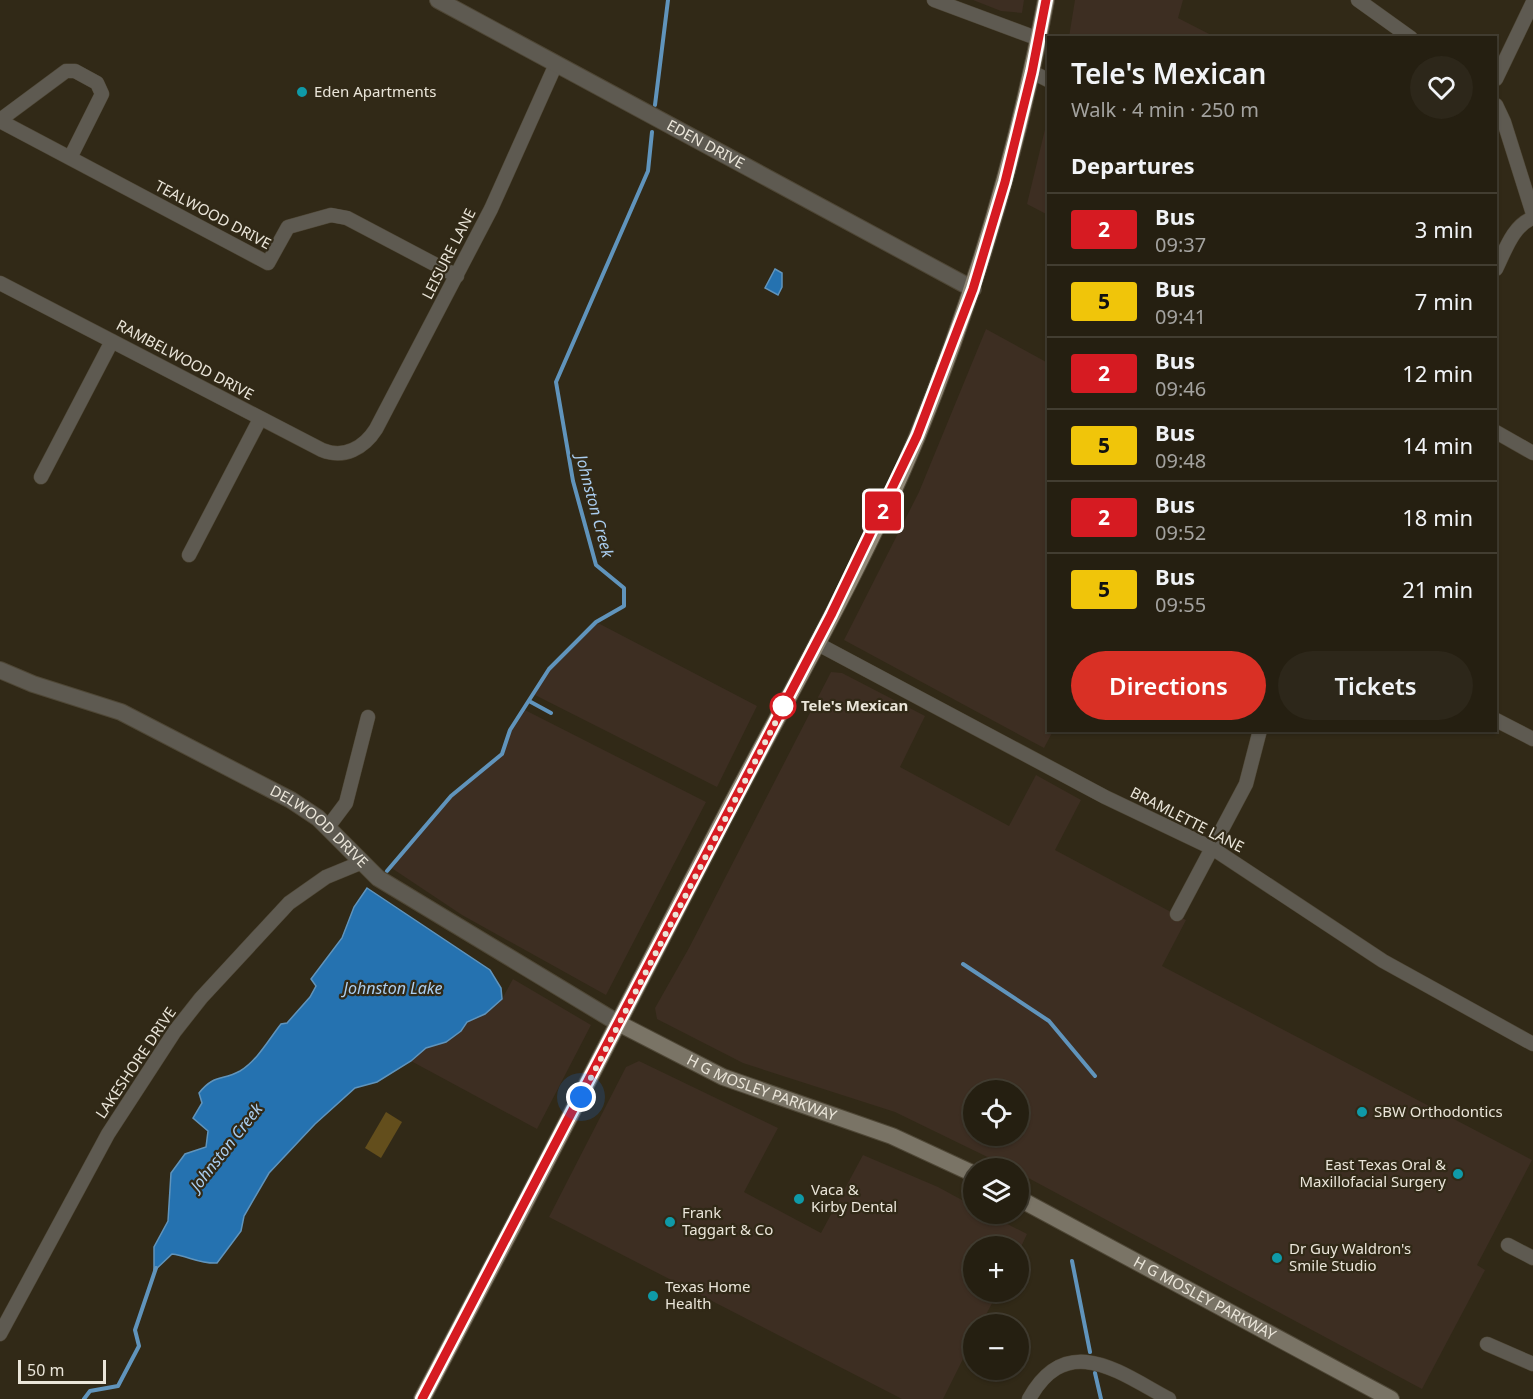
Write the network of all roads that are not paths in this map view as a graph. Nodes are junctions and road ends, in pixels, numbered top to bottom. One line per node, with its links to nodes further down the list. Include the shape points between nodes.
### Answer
1 (438, 0): 8 (street, EDEN DRIVE)
2 (934, 0): 7 (street)
3 (1046, 0): 7 (main road)
4 (1358, 0): 6 (street)
5 (1533, 2): 10 (street)
6 (1408, 36)
7 (1039, 39): 9 (main road)
8 (556, 64): 17 (street, LEISURE LANE); 19 (street, EDEN DRIVE)
9 (1032, 72): 11 (street); 19 (main road)
10 (1497, 77)
11 (1047, 80)
12 (1497, 107): 15 (street)
13 (0, 121): 14 (street, TEALWOOD DRIVE); 14 (street, TEALWOOD DRIVE, via 64,72 77,72 97,83 102,94)
14 (70, 158): 17 (street, TEALWOOD DRIVE, via 268,263 288,228 335,215)
15 (1533, 216): 16 (street, via 1519,227)
16 (1497, 267)
17 (457, 276): 23 (street, LEISURE LANE, via 376,429)
18 (0, 283): 20 (street, RAMBELWOOD DRIVE)
19 (973, 289): 27 (main road, via 917,436)
20 (112, 341): 21 (street, RAMBELWOOD DRIVE); 25 (street)
21 (260, 418): 23 (street, RAMBELWOOD DRIVE, via 327,452 341,454); 26 (street)
22 (1497, 433): 24 (street)
23 (356, 449)
24 (1533, 453)
25 (41, 477)
26 (189, 555)
27 (816, 643): 34 (street, BRAMLETTE LANE, via 1105,797); 37 (main road)
28 (0, 671): 33 (street, DELWOOD DRIVE, via 109,707 144,723 291,800)
29 (368, 717): 33 (street, via 346,802)
30 (1497, 721): 32 (street)
31 (1259, 732): 34 (street, via 1246,784)
32 (1533, 740)
33 (328, 827): 35 (street, DELWOOD DRIVE)
34 (1212, 848): 36 (street); 38 (street, BRAMLETTE LANE, via 1383,961)
35 (360, 863): 37 (street, DELWOOD DRIVE, via 389,885); 43 (street, LAKESHORE DRIVE, via 326,877 289,903 175,1030 108,1134)
36 (1177, 914)
37 (618, 1023): 39 (main road, H G MOSLEY PARKWAY, via 723,1077 892,1136); 46 (main road)
38 (1533, 1044)
39 (963, 1169)
40 (1029, 1204): 49 (main road, H G MOSLEY PARKWAY)
41 (1508, 1245): 42 (street)
42 (1533, 1258)
43 (0, 1334)
44 (1488, 1344): 45 (street)
45 (1533, 1364)
46 (422, 1399)
47 (1029, 1399): 48 (street, via 1052,1371 1074,1362 1093,1361)
48 (1169, 1399)
49 (1391, 1399)

